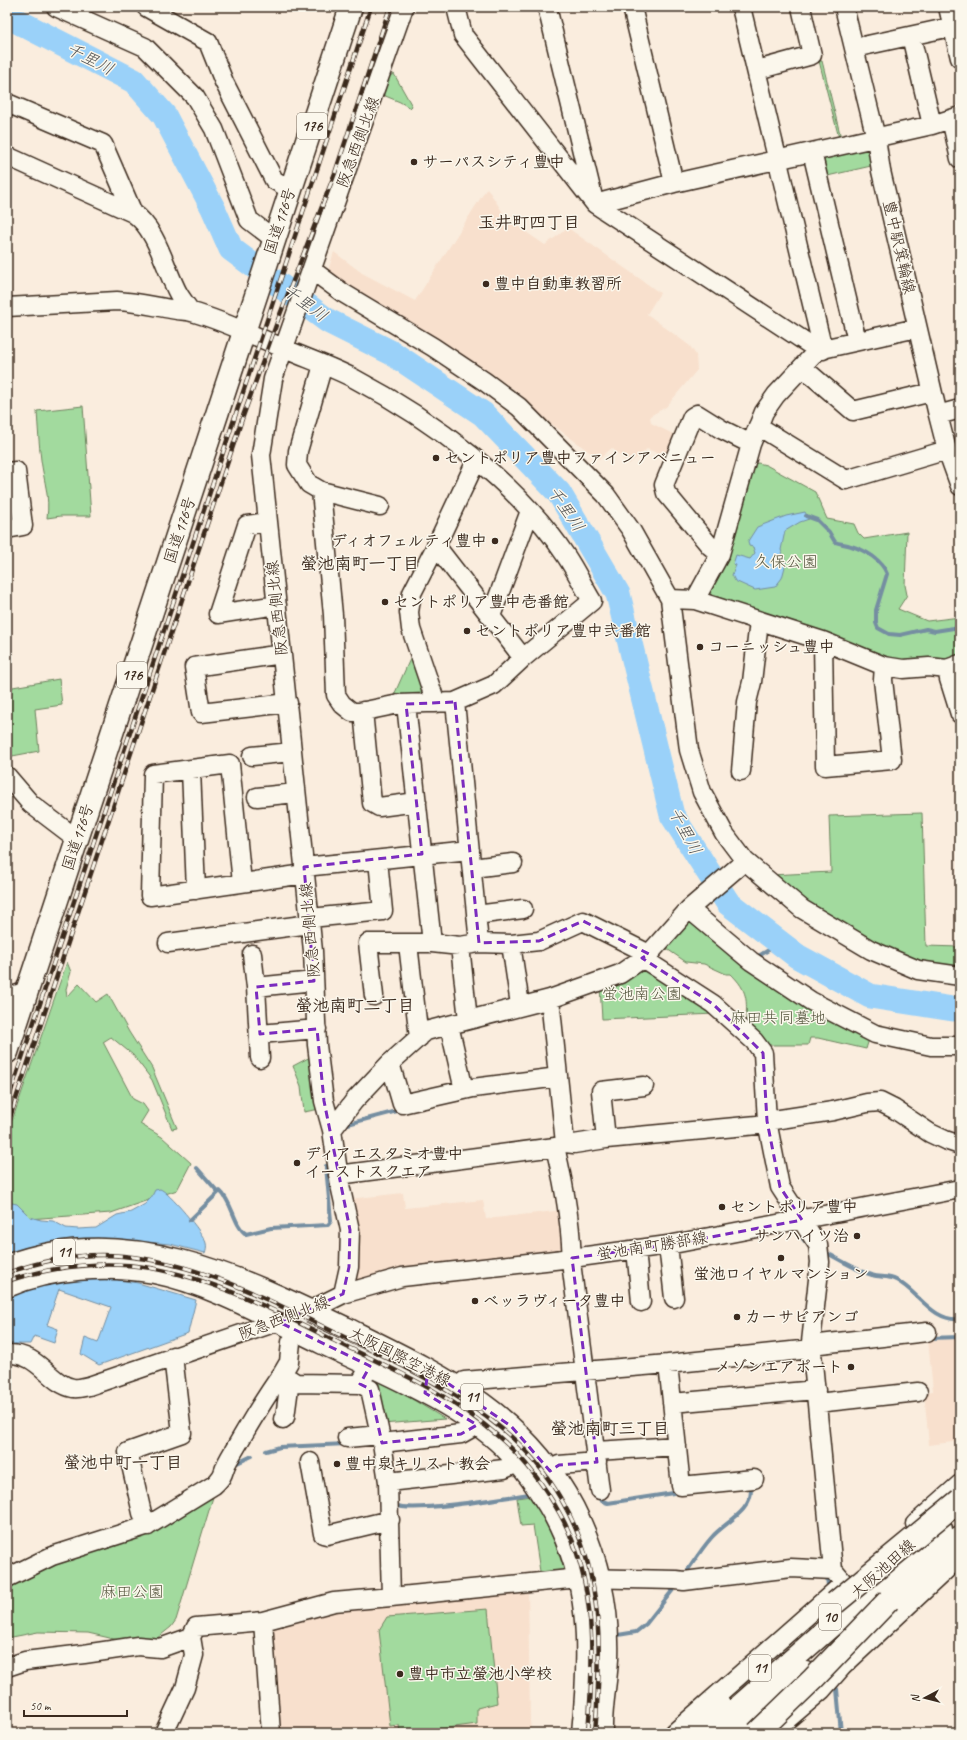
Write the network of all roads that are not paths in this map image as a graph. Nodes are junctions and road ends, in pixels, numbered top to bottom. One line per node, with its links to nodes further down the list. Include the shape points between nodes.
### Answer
1 (56, 7): 29 (street, via 145,47 195,97 214,128 249,220)
2 (146, 7): 26 (street, via 208,42 224,82 274,180)
3 (351, 7): 26 (main road, 国道176号 / 176)
4 (404, 7): 30 (street, 阪急西側北線)
5 (456, 7): 27 (street, via 463,35)
6 (547, 7): 27 (street)
7 (632, 7): 25 (street)
8 (741, 7): 16 (street)
9 (801, 7): 16 (street, via 812,55)
10 (844, 7): 14 (street, 豊中駅箕輪線)
11 (948, 7): 12 (street)
12 (956, 26): 13 (street); 15 (street)
13 (912, 36): 14 (street); 19 (street)
14 (854, 48): 20 (street, 豊中駅箕輪線)
15 (960, 58)
16 (757, 70): 24 (street)
17 (7, 103): 28 (street, via 104,144)
18 (955, 118): 19 (street); 23 (street)
19 (932, 124): 20 (street)
20 (876, 138): 21 (street); 33 (street, 豊中駅箕輪線, via 881,172)
21 (812, 152): 24 (street); 35 (street)
22 (7, 156): 28 (street)
23 (960, 159)
24 (778, 160): 25 (street); 37 (street)
25 (674, 184): 27 (street)
26 (291, 190): 29 (main road, 国道176号 / 176)
27 (595, 204): 37 (street)
28 (133, 213): 32 (street, via 140,218 152,235 178,294)
29 (273, 242): 34 (main road, 国道176号 / 176)
30 (311, 273): 36 (street, 阪急西側北線); 56 (street, via 433,347 519,407 606,495 631,530)
31 (7, 307): 32 (street, via 118,301)
32 (191, 312): 34 (street)
33 (918, 328): 35 (street); 40 (street, 豊中駅箕輪線)
34 (245, 331): 36 (street); 80 (main road, 国道176号 / 176)
35 (856, 341): 37 (street)
36 (285, 349): 38 (street); 52 (street, 阪急西側北線, via 273,379 261,455)
37 (821, 350): 39 (street)
38 (323, 365): 46 (street, via 354,379 404,408); 49 (street, via 298,451 297,465 309,484)
39 (802, 367): 40 (street, via 853,411); 43 (street, via 776,395)
40 (932, 392): 42 (street, 豊中駅箕輪線)
41 (960, 409): 42 (street)
42 (938, 415): 45 (street, 豊中駅箕輪線)
43 (758, 426): 44 (street); 45 (street, via 846,480)
44 (751, 444): 55 (street); 55 (street, via 697,414 692,417 664,484 666,493 710,546)
45 (947, 450): 48 (street, 豊中駅箕輪線)
46 (476, 461): 51 (street, via 504,484); 54 (street)
47 (7, 472): 53 (street, via 16,471 23,526)
48 (960, 486)
49 (320, 491): 50 (street); 70 (street, via 333,615 336,695 352,712)
50 (380, 506)
51 (530, 512): 59 (street); 63 (street, via 566,556 592,601)
52 (268, 522): 58 (street, 阪急西側北線); 58 (street, via 247,525 218,614)
53 (7, 529)
54 (436, 546): 59 (street); 68 (street, via 412,593 409,612 411,629)
55 (720, 554): 57 (street)
56 (670, 599): 57 (street); 84 (street, via 689,750 702,792 724,833)
57 (695, 600): 60 (street)
58 (277, 605): 62 (street, 阪急西側北線)
59 (491, 616): 63 (street)
60 (759, 621): 61 (street); 75 (street, via 752,682 747,702)
61 (823, 641): 64 (street); 64 (street, via 825,766 892,760)
62 (282, 654): 67 (street, 阪急西側北線); 67 (street, via 194,667 201,714)
63 (523, 658): 66 (street, via 494,685)
64 (884, 666): 65 (street, via 903,669)
65 (954, 666): 71 (street, via 949,679)
66 (456, 702): 68 (street); 81 (street)
67 (288, 703): 72 (street, 阪急西側北線)
68 (436, 703): 69 (street)
69 (406, 704): 70 (street); 79 (street)
70 (363, 711): 79 (street, via 372,803 378,807)
71 (960, 714)
72 (292, 752): 73 (street); 77 (street, 阪急西側北線)
73 (252, 756)
74 (191, 770): 88 (street, via 230,764); 89 (street); 89 (street, via 153,774 150,896)
75 (741, 771)
76 (7, 776): 80 (street, via 31,804)
77 (296, 792): 78 (street); 87 (street, 阪急西側北線)
78 (257, 797)
79 (417, 802): 82 (street)
80 (77, 839): 105 (main road, 国道176号 / 176)
81 (470, 850): 82 (street); 86 (street)
82 (422, 854): 83 (street); 97 (street)
83 (378, 860): 87 (street); 93 (street, via 383,910)
84 (744, 861): 91 (street); 102 (street, via 802,908 871,950 918,970)
85 (513, 863): 86 (street)
86 (472, 868): 92 (street)
87 (305, 871): 88 (street); 93 (street, 阪急西側北線)
88 (242, 883): 89 (street)
89 (196, 890)
90 (523, 909): 92 (street)
91 (689, 909): 101 (street); 115 (street, via 757,965 811,1001 875,1034 931,1046)
92 (476, 915): 94 (street)
93 (310, 921): 95 (street); 103 (street, 阪急西側北線)
94 (478, 943): 98 (street); 99 (street)
95 (168, 944)
96 (408, 944): 97 (street); 106 (street, via 368,943); 114 (street)
97 (432, 944): 99 (street)
98 (511, 944): 101 (street, via 539,941 583,921); 108 (street)
99 (460, 946): 110 (street)
100 (252, 954): 104 (street)
101 (645, 956): 107 (street, via 620,974); 122 (street, via 713,1004 754,1041 763,1053)
102 (960, 976)
103 (314, 981): 104 (street); 112 (street, 阪急西側北線)
104 (256, 987): 113 (street)
105 (27, 991): 109 (street, via 15,995); 116 (main road, 国道176号 / 176)
106 (374, 996)
107 (550, 999): 108 (street); 119 (street)
108 (520, 1005): 110 (street)
109 (7, 1006)
110 (468, 1020): 111 (street)
111 (449, 1025): 114 (street, via 426,1031); 121 (street)
112 (317, 1029): 113 (street); 123 (street, 阪急西側北線, via 324,1101)
113 (260, 1034): 117 (street)
114 (419, 1038): 118 (street)
115 (960, 1046)
116 (7, 1052)
117 (260, 1058)
118 (390, 1063): 121 (street, via 402,1104); 123 (street)
119 (558, 1078): 121 (street); 125 (street)
120 (644, 1086): 124 (street, via 601,1091)
121 (464, 1090)
122 (767, 1123): 124 (street); 126 (street, via 880,1102 930,1133); 129 (street, via 780,1187)
123 (332, 1130): 127 (street, 阪急西側北線)
124 (606, 1139): 125 (street)
125 (560, 1145): 127 (street); 132 (street)
126 (960, 1145)
127 (338, 1174): 136 (street, 阪急西側北線, via 348,1218 350,1243 349,1267)
128 (960, 1189): 129 (street, 蛍池南町勝部線)
129 (802, 1220): 130 (street, 蛍池南町勝部線); 143 (street, via 818,1245 820,1262)
130 (668, 1245): 131 (street, 蛍池南町勝部線); 137 (street)
131 (636, 1249): 132 (street, 蛍池南町勝部線); 138 (street)
132 (572, 1258): 136 (street, 蛍池南町勝部線, via 402,1277); 148 (street)
133 (121, 1259): 134 (main road, 大阪国際空港線 / 11, via 85,1250 61,1252); 135 (main road, 大阪国際空港線 / 11, via 86,1269 24,1279); 139 (main road, 大阪国際空港線 / 11, via 166,1257 215,1271); 140 (main road, 大阪国際空港線 / 11, via 202,1287)
134 (7, 1266)
135 (7, 1286)
136 (343, 1294): 139 (street, 阪急西側北線)
137 (674, 1298)
138 (642, 1302)
139 (309, 1311): 140 (street, 阪急西側北線); 146 (main road, 大阪国際空港線 / 11)
140 (279, 1322): 145 (street, 阪急西側北線); 149 (main road, 大阪国際空港線 / 11)
141 (927, 1332): 143 (street)
142 (291, 1342): 150 (street)
143 (811, 1347): 147 (street); 154 (street)
144 (7, 1354): 145 (street, 阪急西側北線, via 18,1354 40,1365 63,1385 74,1388 89,1386)
145 (173, 1356): 171 (street, via 182,1433 128,1452)
146 (414, 1362): 151 (street, via 424,1371 426,1384); 152 (main road, 大阪国際空港線 / 11)
147 (668, 1364): 148 (street); 155 (street)
148 (585, 1370): 152 (street, via 464,1381); 161 (street)
149 (364, 1374): 150 (street, via 296,1383); 151 (main road, 大阪国際空港線 / 11); 159 (street, via 370,1389)
150 (286, 1377): 156 (street, via 285,1417); 171 (street, via 265,1398 222,1477 208,1489)
151 (406, 1384): 157 (main road, 大阪国際空港線 / 11, via 446,1404)
152 (458, 1387): 164 (main road, 大阪国際空港線 / 11, via 511,1426)
153 (918, 1392): 154 (street)
154 (816, 1396): 155 (street); 175 (street)
155 (672, 1404): 160 (street)
156 (282, 1419)
157 (477, 1425): 159 (street, via 461,1434); 163 (main road, 大阪国際空港線 / 11, via 504,1446)
158 (347, 1438): 159 (street)
159 (381, 1439): 166 (street)
160 (677, 1446): 161 (street); 165 (street, via 681,1486)
161 (596, 1456): 164 (street, via 559,1465); 168 (street)
162 (310, 1462): 172 (street, via 323,1534)
163 (520, 1464): 166 (street, via 504,1469); 177 (main road, 大阪国際空港線 / 11, via 550,1506)
164 (550, 1471): 177 (main road, 大阪国際空港線 / 11, via 572,1507 585,1535)
165 (754, 1479)
166 (388, 1482): 172 (street)
167 (960, 1484): 175 (street, via 905,1533)
168 (600, 1490)
169 (960, 1500): 189 (main road, 11, bridge, via 835,1603); 190 (main road, 大阪池田線 / 10)
170 (960, 1512): 191 (main road, 11)
171 (145, 1520): 176 (street, via 52,1556)
172 (390, 1520): 178 (street)
173 (960, 1537): 179 (main road, 11)
174 (960, 1554): 183 (main road, via 841,1665)
175 (838, 1577): 177 (street, via 791,1568 684,1581); 188 (street)
176 (7, 1578)
177 (589, 1578): 178 (street); 186 (main road, 大阪国際空港線 / 11, via 585,1601 588,1646); 187 (main road, 大阪国際空港線 / 11, via 602,1593 607,1650)
178 (391, 1597): 180 (street, via 334,1602)
179 (888, 1600): 192 (main road, 11, bridge); 194 (main road, 11, bridge, via 813,1679)
180 (263, 1621): 181 (street, via 196,1627); 185 (street)
181 (191, 1637): 182 (street, via 160,1648 138,1646 26,1661); 184 (street, via 194,1655 185,1688)
182 (7, 1667)
183 (820, 1689): 193 (main road, via 809,1689 796,1695); 195 (main road)
184 (164, 1733)
185 (271, 1733)
186 (583, 1733)
187 (601, 1733)
188 (674, 1733)
189 (686, 1733)
190 (698, 1733)
191 (709, 1733)
192 (737, 1733)
193 (745, 1733)
194 (756, 1733)
195 (769, 1733)

